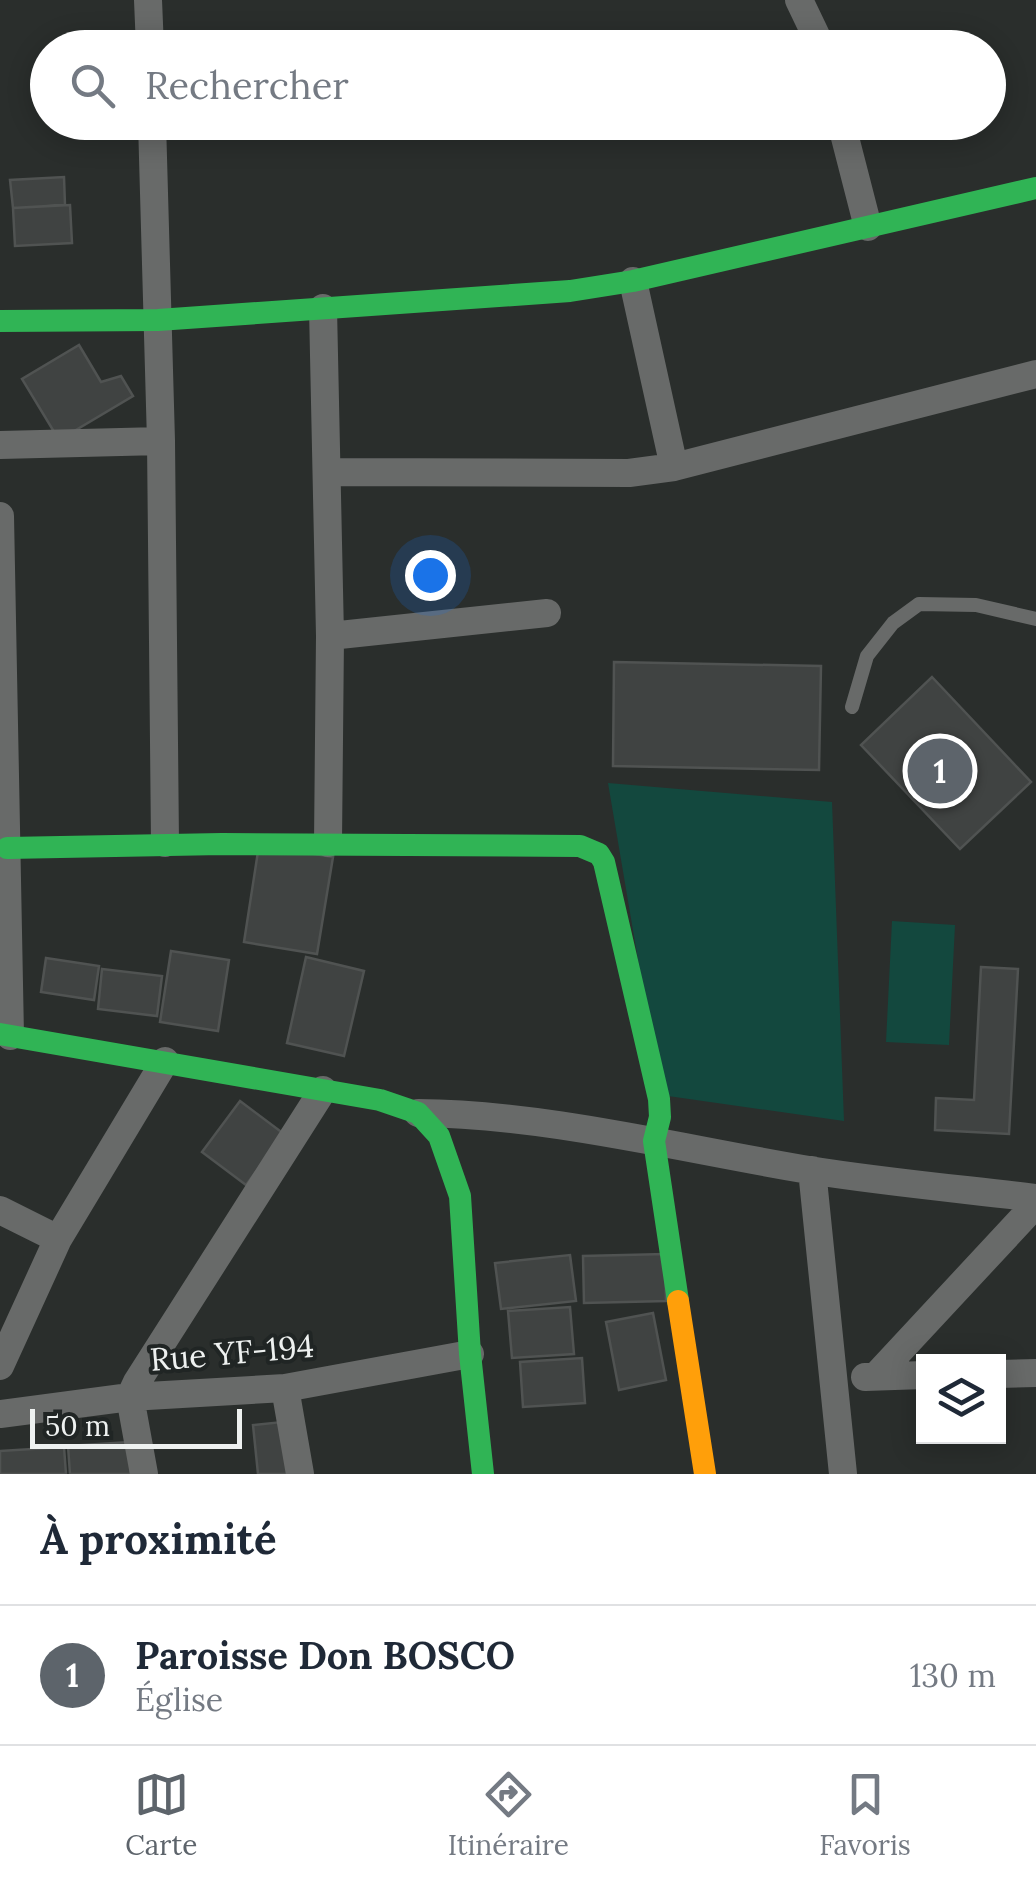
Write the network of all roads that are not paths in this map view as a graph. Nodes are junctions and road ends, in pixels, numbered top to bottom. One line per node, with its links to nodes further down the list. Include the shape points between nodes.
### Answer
1 (148, 0): 3 (street)
2 (799, 0): 4 (street)
3 (149, 30)
4 (813, 30)
5 (153, 140): 11 (street)
6 (846, 140): 8 (street)
7 (1036, 188): 8 (street)
8 (868, 227): 9 (street)
9 (633, 281): 10 (street); 16 (street)
10 (323, 308): 11 (street); 17 (street)
11 (158, 320): 12 (street); 14 (street)
12 (0, 321)
13 (1036, 374): 16 (street)
14 (161, 441): 15 (street); 23 (street)
15 (0, 445)
16 (674, 467): 17 (street, via 586,474)
17 (327, 472): 21 (street)
18 (0, 516): 25 (street)
19 (548, 613): 21 (street)
20 (1036, 619): 22 (lane, via 976,605 919,604 867,656)
21 (330, 636): 24 (street)
22 (852, 708)
23 (165, 842): 24 (street); 25 (street)
24 (328, 843): 30 (street, via 580,846 598,854 659,1099)
25 (6, 848): 26 (street)
26 (5, 1035): 27 (street)
27 (165, 1060): 28 (street); 34 (street)
28 (323, 1090): 29 (street); 43 (street, via 146,1362)
29 (418, 1113): 30 (street, via 461,1113); 35 (street, via 438,1136 460,1196)
30 (654, 1141): 31 (street); 48 (street)
31 (812, 1170): 32 (street); 41 (street)
32 (1036, 1201): 40 (street)
33 (0, 1210): 34 (street)
34 (58, 1239): 36 (street)
35 (470, 1354): 42 (street, Rue YF-194); 47 (street)
36 (0, 1366)
37 (1036, 1373): 38 (street)
38 (1006, 1374)
39 (916, 1375): 40 (street)
40 (876, 1376): 41 (street)
41 (835, 1379): 49 (street)
42 (285, 1388): 43 (street, Rue YF-194); 46 (street)
43 (130, 1398): 44 (street, Rue YF-194); 45 (street)
44 (0, 1414)
45 (144, 1474)
46 (300, 1474)
47 (483, 1474)
48 (705, 1474)
49 (843, 1474)

